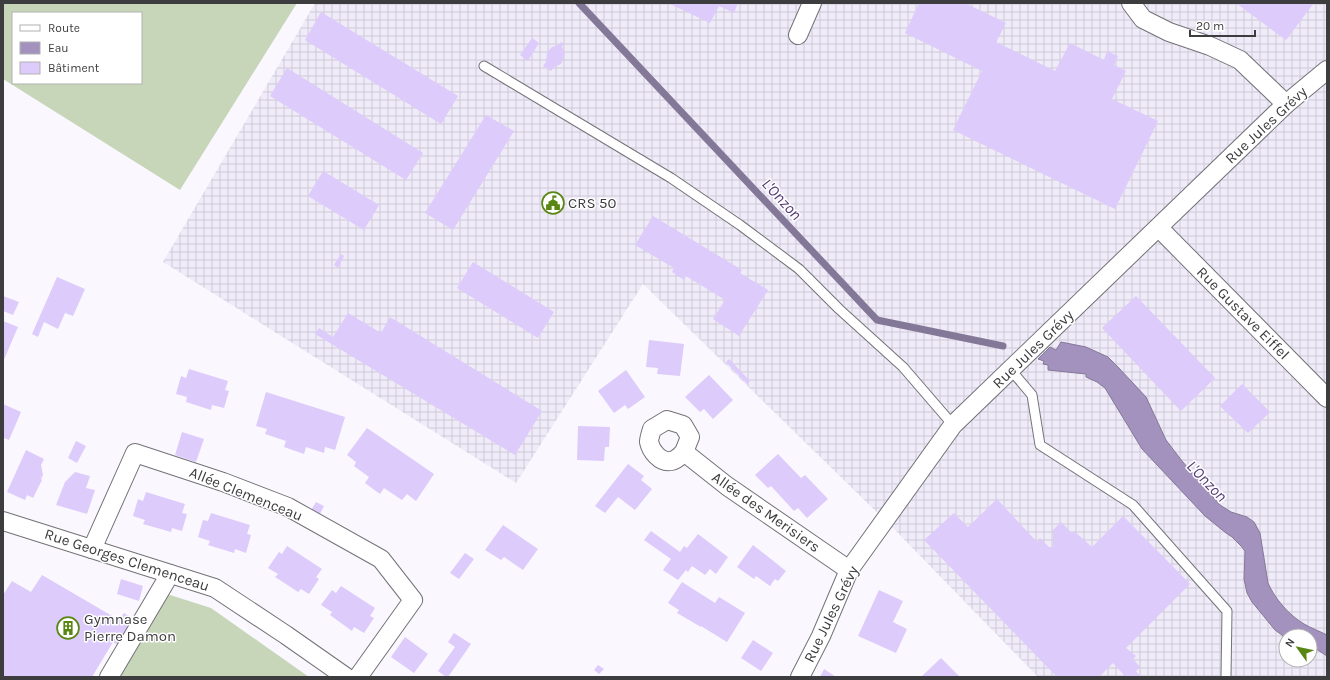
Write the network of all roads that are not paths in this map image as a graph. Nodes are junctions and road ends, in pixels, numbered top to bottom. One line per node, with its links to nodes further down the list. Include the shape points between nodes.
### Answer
1 (812, 3): 3 (street)
2 (1131, 3): 6 (street, via 1143,19 1240,60)
3 (798, 35)
4 (484, 66): 10 (lane, via 671,178 800,268 839,309 903,367)
5 (1327, 70): 6 (street, Rue Jules Grévy)
6 (1286, 104): 7 (street, Rue Jules Grévy)
7 (1159, 228): 8 (street, Rue Jules Grévy); 9 (street, Rue Gustave Eiffel)
8 (1011, 370): 10 (street, Rue Jules Grévy); 20 (lane, via 1032,395 1040,445 1134,505 1227,611)
9 (1327, 398)
10 (953, 425): 14 (street, Rue Jules Grévy)
11 (684, 452): 14 (street, Allée des Merisiers, via 727,486)
12 (3, 521): 13 (street, Rue Georges Clemenceau)
13 (92, 549): 15 (street, Rue Georges Clemenceau); 18 (street, Allée Clemenceau, via 134,452 288,507 380,559 413,600)
14 (849, 570): 19 (street, Rue Jules Grévy, via 821,636)
15 (170, 574): 16 (street); 17 (street, Rue Georges Clemenceau, via 215,588)
16 (109, 677)
17 (346, 677)
18 (358, 677)
19 (800, 677)
20 (1226, 677)

